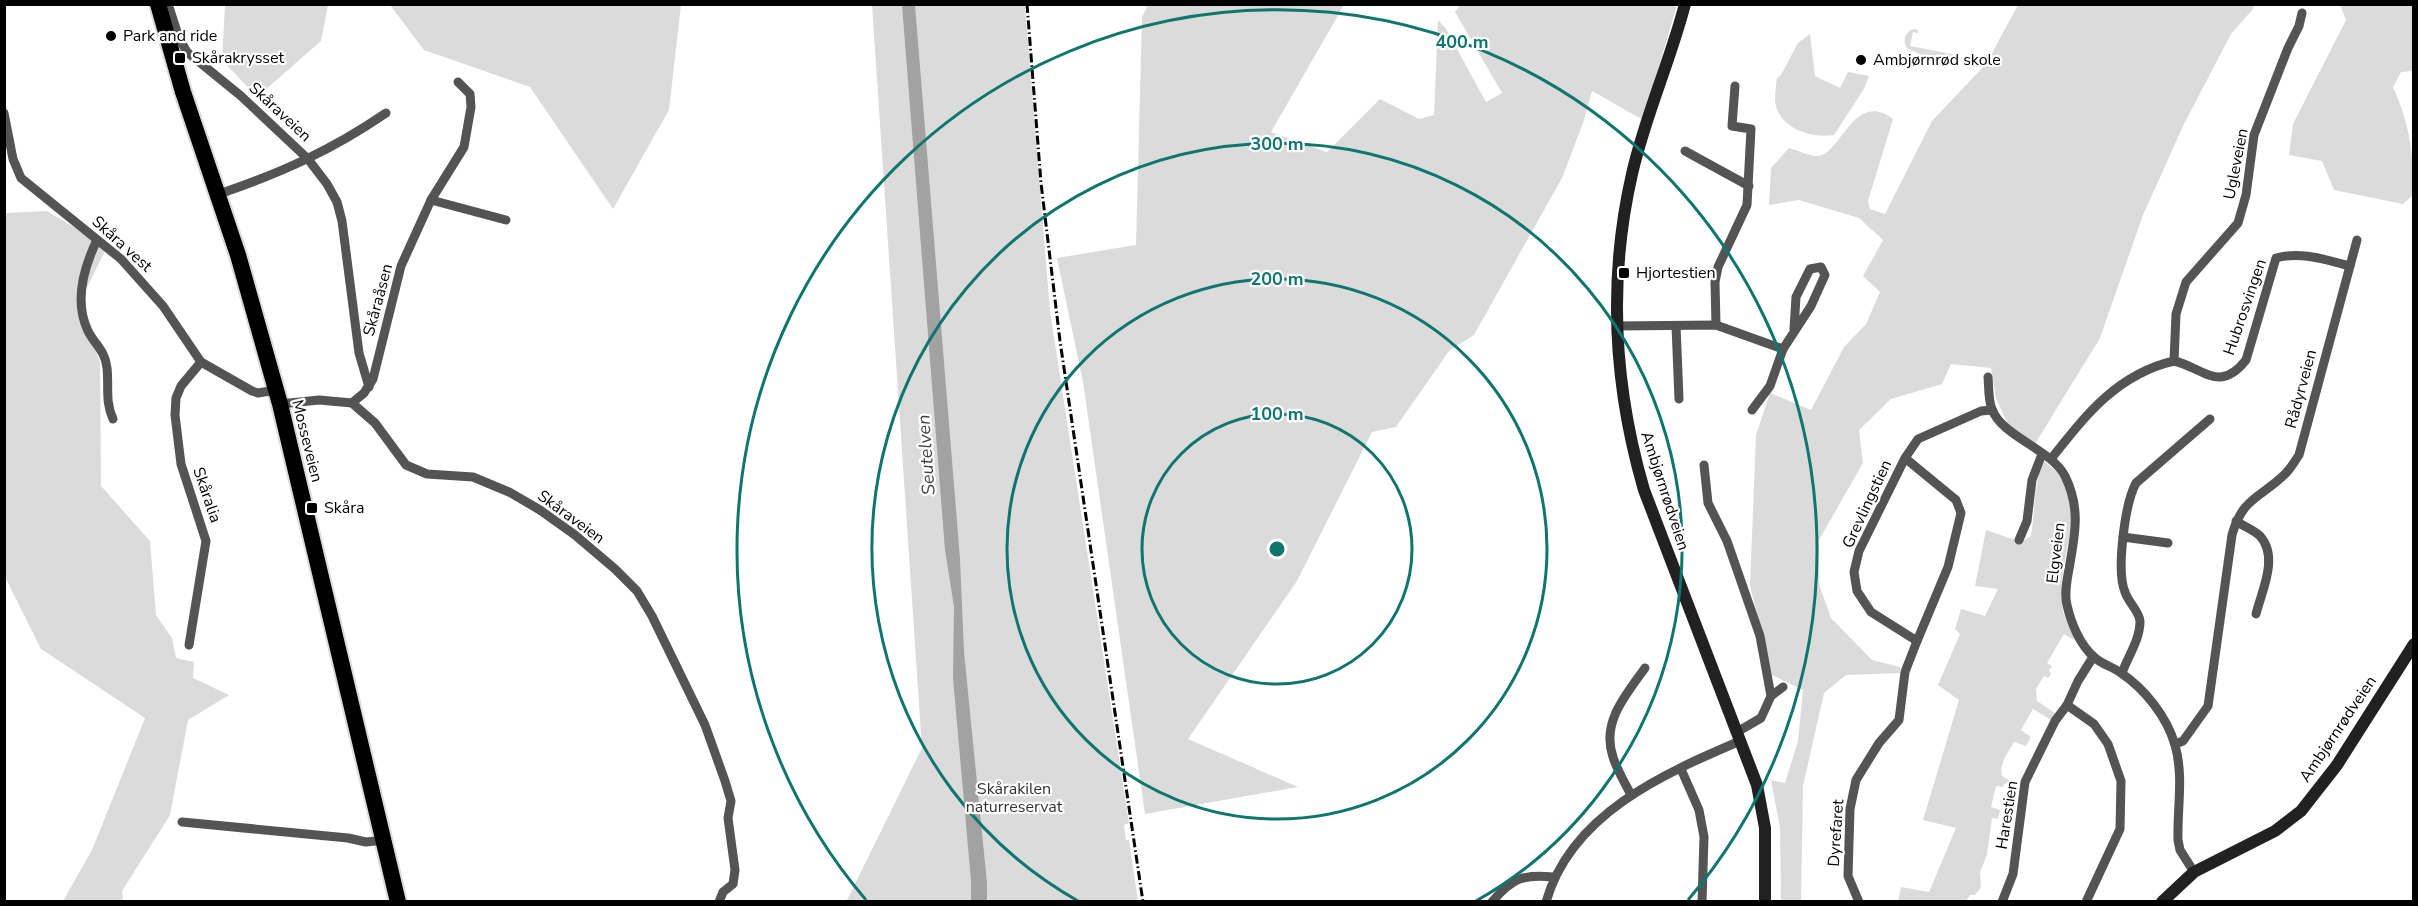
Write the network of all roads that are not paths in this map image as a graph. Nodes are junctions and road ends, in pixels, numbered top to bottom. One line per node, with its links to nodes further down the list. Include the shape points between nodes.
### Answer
1 (146, 4): 8 (highway, Mosseveien)
2 (158, 4): 8 (highway, Mosseveien)
3 (168, 4): 14 (street, Skåraveien, via 179,38 194,59 217,75)
4 (1685, 4): 23 (street, Ambjørnrødveien, via 1632,175 1619,263)
5 (2302, 13): 27 (street, Ugleveien, via 2254,135 2238,223 2186,282 2176,314)
6 (458, 82): 17 (street, Skåraåsen, via 470,94 464,147)
7 (1735, 86): 11 (street)
8 (183, 92): 16 (highway, Mosseveien)
9 (4, 113): 19 (street, Skåra vest, via 21,178)
10 (386, 113): 14 (street, Skåraveien)
11 (1732, 126): 12 (street); 15 (street, via 1751,129)
12 (1721, 130)
13 (1685, 151): 15 (street)
14 (308, 159): 16 (street, Skåraveien); 30 (street, Skåraveien, via 337,202 358,353)
15 (1749, 186): 22 (street, via 1747,205 1718,267)
16 (219, 194): 31 (highway, Mosseveien)
17 (431, 200): 18 (street); 30 (street, Skåraåsen, via 401,266)
18 (506, 220)
19 (97, 240): 28 (street, Skåra vest, via 147,287); 36 (street, via 81,293 82,312 107,367 107,408)
20 (2357, 240): 21 (street, Rådyrveien)
21 (2350, 266): 27 (street, Hubrosvingen, via 2304,255 2276,258 2246,360 2238,369 2212,378); 41 (street, Rådyrveien, via 2299,456 2285,474 2245,505)
22 (1716, 325): 24 (street); 26 (street)
23 (1617, 326): 24 (street); 56 (street, Ambjørnrødveien, via 1632,450 1661,537)
24 (1676, 326): 32 (street)
25 (1794, 329): 25 (street, via 1811,306 1825,275 1821,267 1810,268 1796,297); 26 (street)
26 (1783, 349): 34 (street, via 1770,386)
27 (2174, 361): 38 (street, via 2116,387)
28 (201, 362): 31 (street, Skåra vest, via 252,391); 48 (street, Skåralia, via 181,386 175,415 181,464 206,541)
29 (1988, 377): 35 (street)
30 (369, 387): 33 (street)
31 (278, 397): 33 (street); 61 (highway, Mosseveien)
32 (1679, 399)
33 (352, 403): 65 (street, Skåraveien, via 375,423 406,465 427,474 473,477 509,492 575,535 630,584 651,616 705,725 731,801 728,818 735,870 733,884)
34 (1752, 410)
35 (1992, 410): 38 (street, Elgveien, via 2010,432); 39 (street, Grevlingstien, via 1981,411 1918,439)
36 (113, 419)
37 (2210, 419): 42 (street, via 2136,483 2130,494)
38 (2046, 456): 43 (street, Elgveien, via 2032,480 2027,521); 49 (street, Elgveien, via 2063,473 2076,508 2066,603 2075,632)
39 (1905, 458): 46 (street, Grevlingstien, via 1956,500 1961,513 1948,567); 46 (street, Grevlingstien, via 1859,551 1854,572 1857,591 1871,612)
40 (1704, 465): 54 (street, via 1708,503 1727,542 1760,636)
41 (2235, 521): 45 (street, via 2259,535 2268,548 2270,564); 57 (street, Rådyrveien, via 2208,706 2183,741)
42 (2123, 537): 44 (street); 52 (street, via 2124,591 2140,618 2138,638)
43 (2019, 540)
44 (2168, 543)
45 (2256, 614)
46 (1917, 641): 51 (street, Grevlingstien)
47 (2414, 644): 62 (street, Ambjørnrødveien, via 2337,765 2301,811 2275,831)
48 (189, 645)
49 (2093, 657): 52 (street, Elgveien); 55 (street, Harestien)
50 (1645, 668): 59 (street, via 1610,726 1612,756)
51 (1905, 672): 70 (street, Dyrefaret, via 1899,720 1878,743 1856,780 1850,809 1848,876)
52 (2122, 673): 57 (street, Elgveien, via 2146,695)
53 (1783, 687): 54 (street)
54 (1771, 696): 56 (street, via 1761,718)
55 (2067, 705): 71 (street, Harestien, via 2025,782 2013,874); 72 (street, via 2094,724 2108,744 2121,782 2120,829)
56 (1739, 736): 58 (street); 69 (street, Ambjørnrødveien, via 1762,806)
57 (2175, 744): 62 (street, Elgveien, via 2181,775 2178,840)
58 (1681, 769): 59 (street); 68 (street, via 1699,810 1704,837)
59 (1631, 795): 63 (street, via 1596,821)
60 (182, 822): 61 (street, via 366,842)
61 (385, 840): 64 (highway, Mosseveien)
62 (2194, 872): 73 (street, Ambjørnrødveien)
63 (1553, 877): 66 (street, via 1533,875 1513,881); 67 (street)
64 (398, 902)
65 (719, 902)
66 (1492, 902)
67 (1546, 902)
68 (1702, 902)
69 (1766, 902)
70 (1859, 902)
71 (2002, 902)
72 (2086, 902)
73 (2162, 902)

